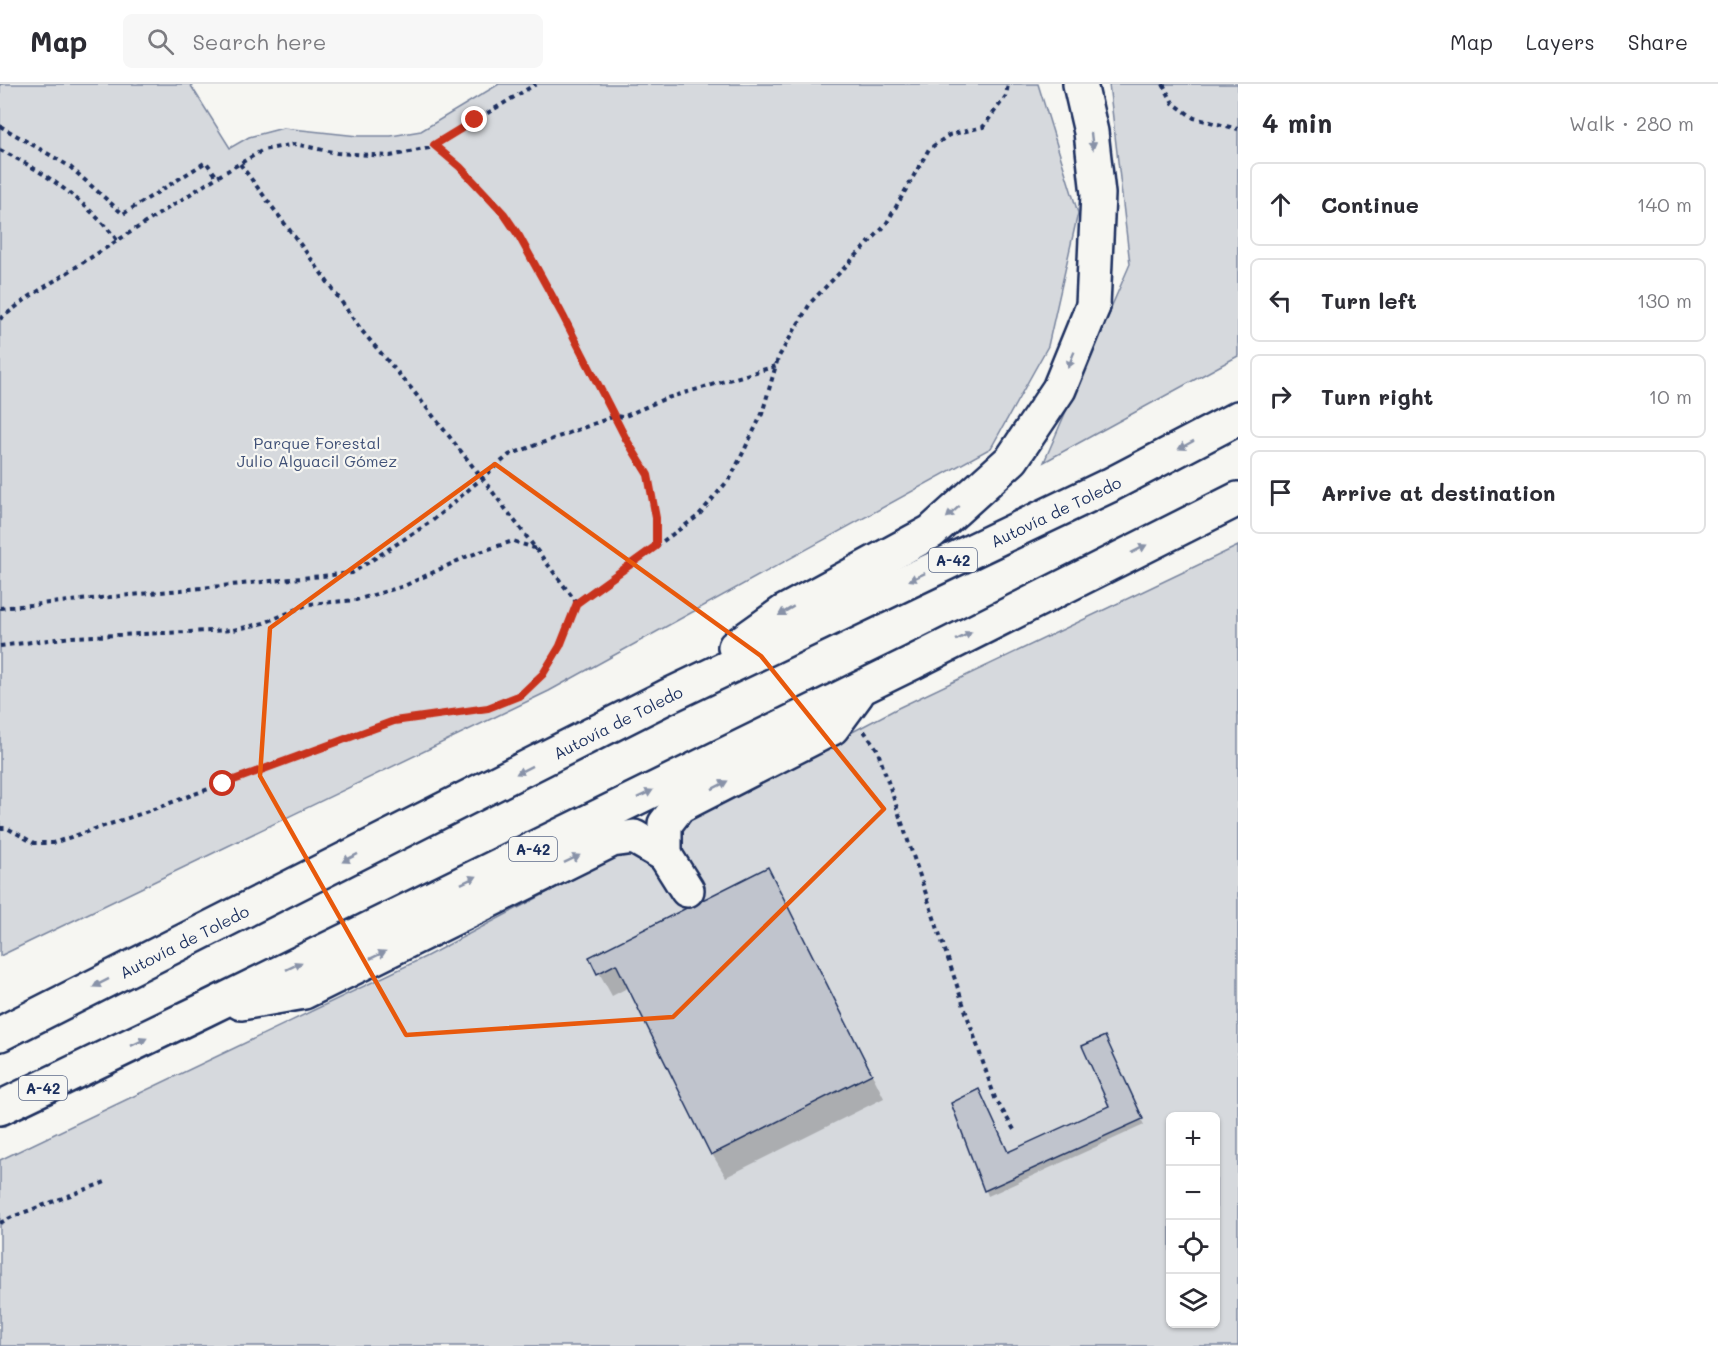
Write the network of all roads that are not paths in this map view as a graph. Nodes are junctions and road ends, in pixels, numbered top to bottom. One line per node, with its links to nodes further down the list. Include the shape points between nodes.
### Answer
1 (1080, 84): 5 (main road, one-way to 5, via 1091,132 1098,194 1093,306 1059,389 1012,459 931,532 784,612)
2 (1238, 418): 5 (main road, Autovía de Toledo / A-42, one-way to 5, via 1110,485)
3 (1238, 499): 4 (main road, A-42, one-way to 3)
4 (861, 688): 6 (main road, one-way to 4, via 665,824 678,806 832,728); 8 (main road, A-42, one-way to 4)
5 (666, 697): 9 (main road, Autovía de Toledo / A-42, one-way to 9)
6 (665, 855): 7 (main road); 8 (main road, one-way to 6, via 304,992 612,840 634,837)
7 (687, 890)
8 (204, 1010): 10 (main road, A-42, one-way to 8)
9 (0, 1034)
10 (0, 1108)

